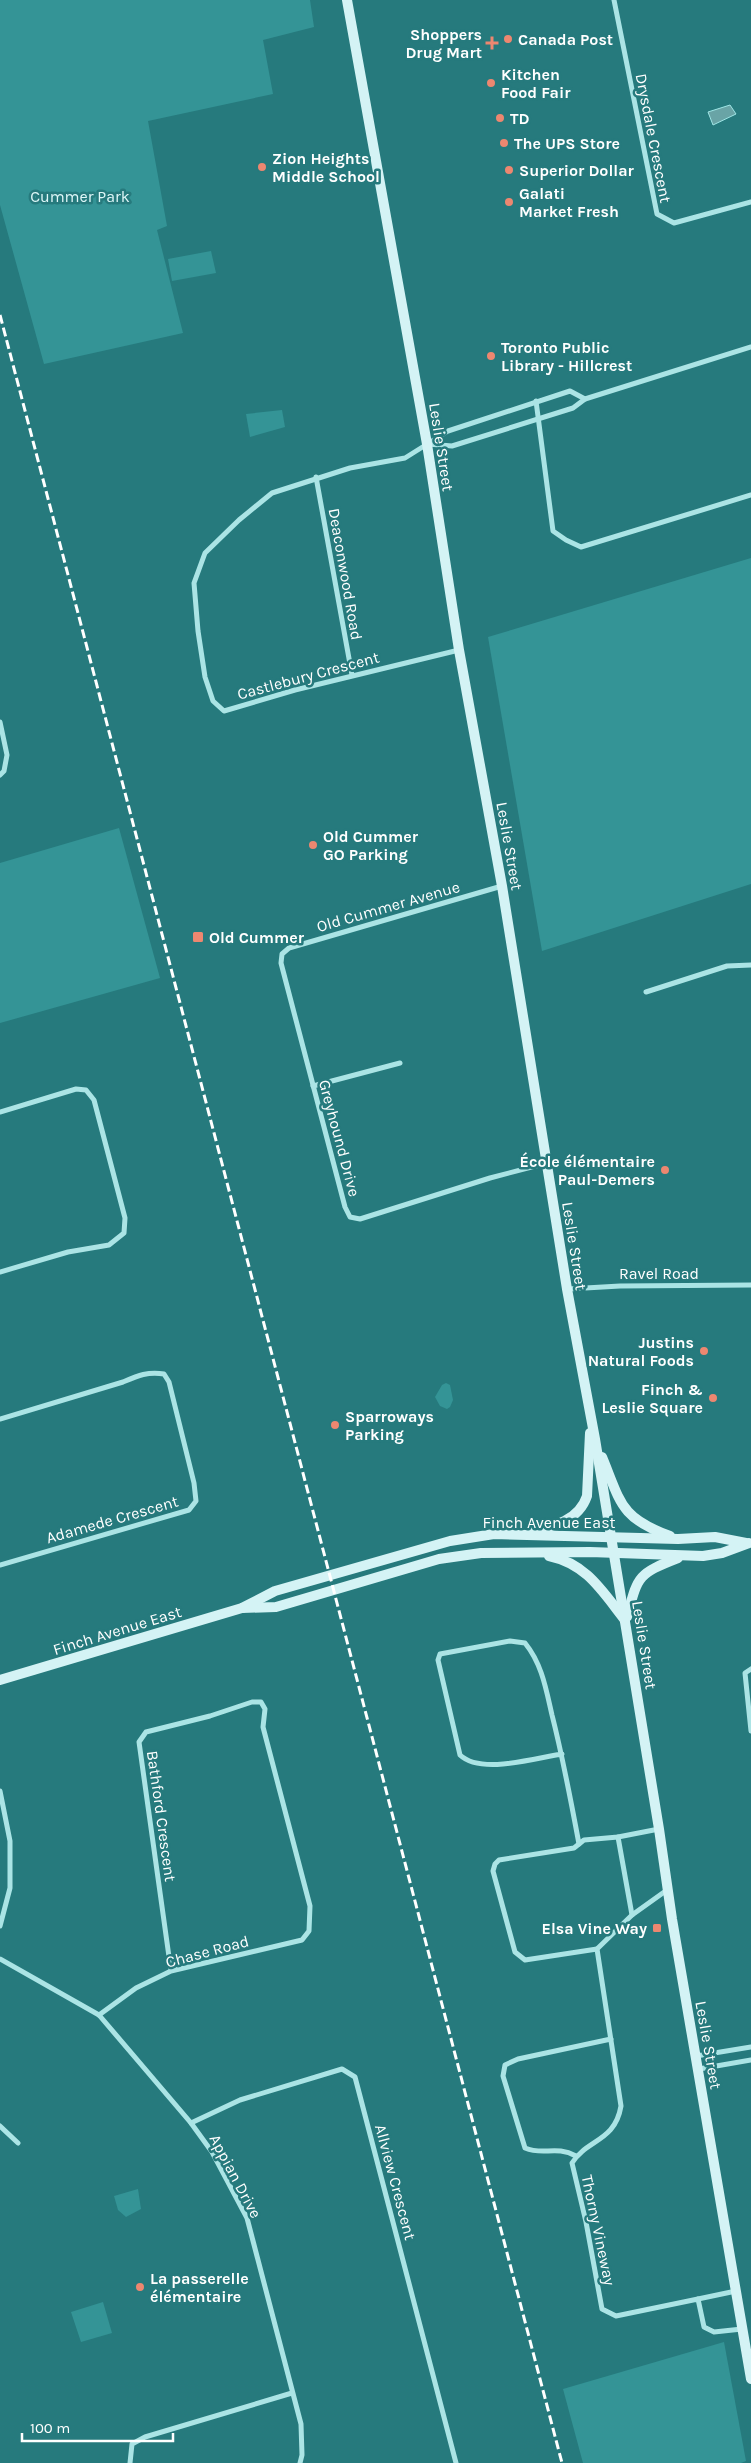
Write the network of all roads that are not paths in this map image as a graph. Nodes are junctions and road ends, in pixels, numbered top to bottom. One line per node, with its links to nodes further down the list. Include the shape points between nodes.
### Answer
1 (347, 0): 8 (main road, Leslie Street)
2 (614, 0): 3 (street, Drysdale Crescent, via 657,214 674,223)
3 (751, 202)
4 (751, 348): 5 (street)
5 (585, 399): 6 (street, Castlebury Crescent, via 570,391); 7 (street, via 574,408)
6 (536, 401): 7 (street); 8 (street, Castlebury Crescent, via 448,431)
7 (538, 418): 8 (street, via 452,446); 10 (street, via 553,531 581,546)
8 (427, 444): 9 (street, Castlebury Crescent, via 405,458); 11 (main road, Leslie Street)
9 (316, 478): 12 (street, Deaconwood Road); 12 (street, Castlebury Crescent, via 272,493 205,553 194,583 205,677 213,701 224,711)
10 (751, 495)
11 (459, 650): 12 (street, Castlebury Crescent); 15 (main road, Leslie Street)
12 (352, 675)
13 (0, 722): 14 (street, via 8,755)
14 (0, 775)
15 (502, 886): 16 (street, Old Cummer Avenue, via 289,948); 22 (main road, Leslie Street)
16 (282, 954): 20 (street, Greyhound Drive, via 281,963)
17 (751, 965): 18 (street, via 727,966)
18 (646, 992)
19 (400, 1063): 20 (street)
20 (313, 1086): 22 (street, Greyhound Drive, via 350,1216 360,1219 490,1178)
21 (0, 1112): 23 (street, via 76,1089 86,1090 94,1100 125,1218 124,1233 109,1245 68,1252)
22 (547, 1164): 25 (main road, Leslie Street)
23 (0, 1272)
24 (751, 1285): 25 (street, Ravel Road)
25 (567, 1289): 26 (main road, Leslie Street)
26 (591, 1417): 28 (main road, Leslie Street); 29 (main road, via 584,1504 564,1522)
27 (0, 1419): 36 (street, Adamede Crescent, via 139,1375 164,1374 169,1382 196,1502 189,1510)
28 (596, 1440): 30 (main road, Leslie Street); 31 (main road, via 619,1498 632,1518 646,1527)
29 (515, 1534): 30 (main road, Finch Avenue East); 37 (main road, Finch Avenue East, via 450,1541 275,1591)
30 (612, 1537): 31 (main road, Finch Avenue East); 34 (main road, Leslie Street)
31 (678, 1538): 32 (main road, Finch Avenue East, via 715,1537)
32 (749, 1543): 35 (main road, Finch Avenue East, via 722,1553)
33 (526, 1552): 34 (main road, Finch Avenue East); 37 (main road, Finch Avenue East, via 481,1553 439,1559 276,1607); 38 (main road, via 561,1559 580,1567)
34 (614, 1553): 35 (main road, Finch Avenue East); 38 (main road, Leslie Street)
35 (681, 1556): 38 (main road, via 650,1569 638,1580)
36 (0, 1565)
37 (242, 1608): 40 (main road, Finch Avenue East)
38 (626, 1621): 44 (main road, Leslie Street)
39 (751, 1669): 41 (street, via 745,1673)
40 (0, 1680)
41 (751, 1731)
42 (562, 1754): 42 (street, via 540,1666 525,1643 510,1641 440,1654 438,1660 460,1755 466,1761 491,1766); 46 (street)
43 (0, 1791): 49 (street, via 10,1841 10,1888)
44 (659, 1828): 45 (street); 47 (main road, Leslie Street)
45 (618, 1837): 46 (street, via 584,1840); 48 (street)
46 (579, 1844): 51 (street, via 574,1848 499,1860 493,1871 515,1952 525,1960)
47 (667, 1890): 48 (street); 57 (main road, Leslie Street)
48 (632, 1916): 51 (street)
49 (0, 1926)
50 (302, 1940): 53 (street, Chase Road); 53 (street, Bathford Crescent, via 309,1932 310,1906 263,1727 265,1709 261,1702 252,1702 146,1732 138,1742)
51 (597, 1949): 55 (street, Thorny Vineway)
52 (0, 1959): 54 (street, Appian Drive)
53 (171, 1971): 54 (street, Chase Road, via 136,1988)
54 (99, 2015): 60 (street, Appian Drive)
55 (611, 2039): 63 (street, Thorny Vineway, via 621,2106 619,2119 601,2140); 63 (street, via 518,2059 505,2065 503,2076 525,2148 534,2151 563,2149)
56 (751, 2047): 57 (street)
57 (696, 2056): 59 (main road, Leslie Street)
58 (751, 2060): 59 (street)
59 (699, 2069): 64 (main road, Leslie Street)
60 (191, 2124): 68 (street, Appian Drive, via 212,2152 247,2218); 71 (street, Allview Crescent, via 240,2100 342,2069 355,2078)
61 (0, 2126): 62 (street)
62 (18, 2143)
63 (576, 2156): 65 (street, Thorny Vineway, via 572,2162 602,2309 616,2316)
64 (736, 2291): 65 (street, Thorny Vineway); 66 (main road, Leslie Street)
65 (698, 2299): 66 (street, via 704,2327 714,2332)
66 (742, 2329): 67 (main road, Leslie Street)
67 (751, 2379)
68 (292, 2394): 69 (street, via 145,2437 132,2444); 70 (street, Appian Drive, via 301,2424)
69 (130, 2463)
70 (300, 2463)
71 (456, 2463)

